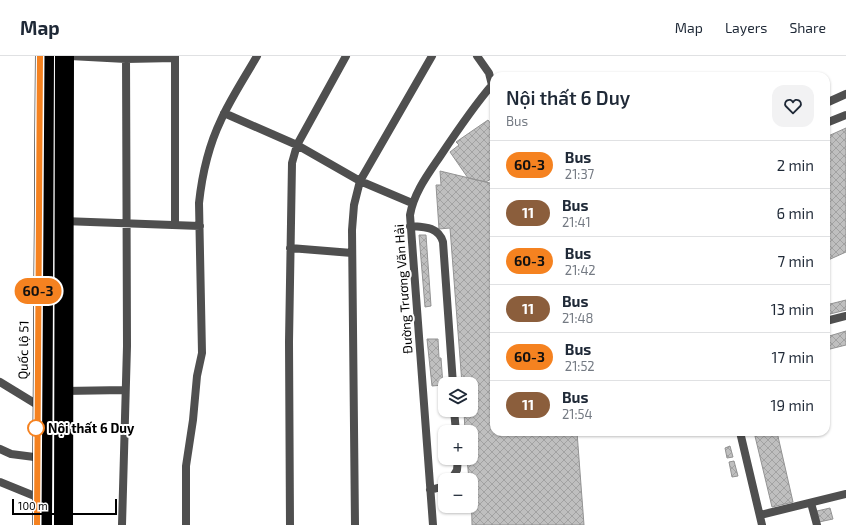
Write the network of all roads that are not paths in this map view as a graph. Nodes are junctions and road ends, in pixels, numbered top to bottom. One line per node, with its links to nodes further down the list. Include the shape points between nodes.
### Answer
1 (40, 56): 19 (main road, Quốc lộ 51)
2 (48, 56): 19 (highway, Quốc lộ 51)
3 (61, 56): 22 (highway)
4 (69, 56): 9 (street); 22 (main road)
5 (257, 56): 15 (street)
6 (346, 56): 18 (street)
7 (432, 56): 20 (street)
8 (477, 56): 11 (street, Đường Trương Văn Hải)
9 (126, 57): 10 (street); 23 (street)
10 (175, 57): 24 (street)
11 (490, 76)
12 (490, 90): 21 (street, Đường Trương Văn Hải, via 469,114 424,180)
13 (846, 94): 14 (street)
14 (830, 101)
15 (224, 113): 18 (street); 25 (street, via 201,184)
16 (846, 115): 17 (street)
17 (830, 121)
18 (297, 145): 20 (street); 27 (street, via 291,170)
19 (43, 163): 35 (highway, Quốc lộ 51)
20 (360, 181): 21 (street); 28 (street, via 353,213)
21 (412, 203): 26 (street, Đường Trương Văn Hải)
22 (65, 222): 23 (street); 34 (highway)
23 (126, 224): 24 (street); 33 (street)
24 (174, 226): 25 (street)
25 (200, 226): 51 (street, via 202,353 186,466)
26 (410, 226): 31 (street, via 434,229 443,242); 41 (street, Đường Trương Văn Hải)
27 (290, 248): 28 (street); 52 (street)
28 (352, 253): 53 (street)
29 (846, 316): 30 (street)
30 (830, 320)
31 (453, 377)
32 (0, 382): 35 (street)
33 (125, 390): 34 (street); 50 (street)
34 (64, 391): 48 (highway); 49 (main road)
35 (42, 404): 38 (highway, Quốc lộ 51)
36 (741, 436): 45 (street)
37 (0, 449): 38 (street, via 11,454)
38 (42, 458): 43 (main road, Quốc lộ 51); 47 (highway, Quốc lộ 51)
39 (0, 482): 43 (street)
40 (438, 488): 41 (street)
41 (430, 490): 54 (street, Đường Trương Văn Hải)
42 (846, 494): 44 (street)
43 (37, 497): 46 (main road, Quốc lộ 51)
44 (810, 503): 45 (street); 56 (street)
45 (760, 515): 55 (street)
46 (37, 525)
47 (46, 525)
48 (60, 525)
49 (68, 525)
50 (122, 525)
51 (186, 525)
52 (290, 525)
53 (355, 525)
54 (433, 525)
55 (762, 525)
56 (816, 525)

